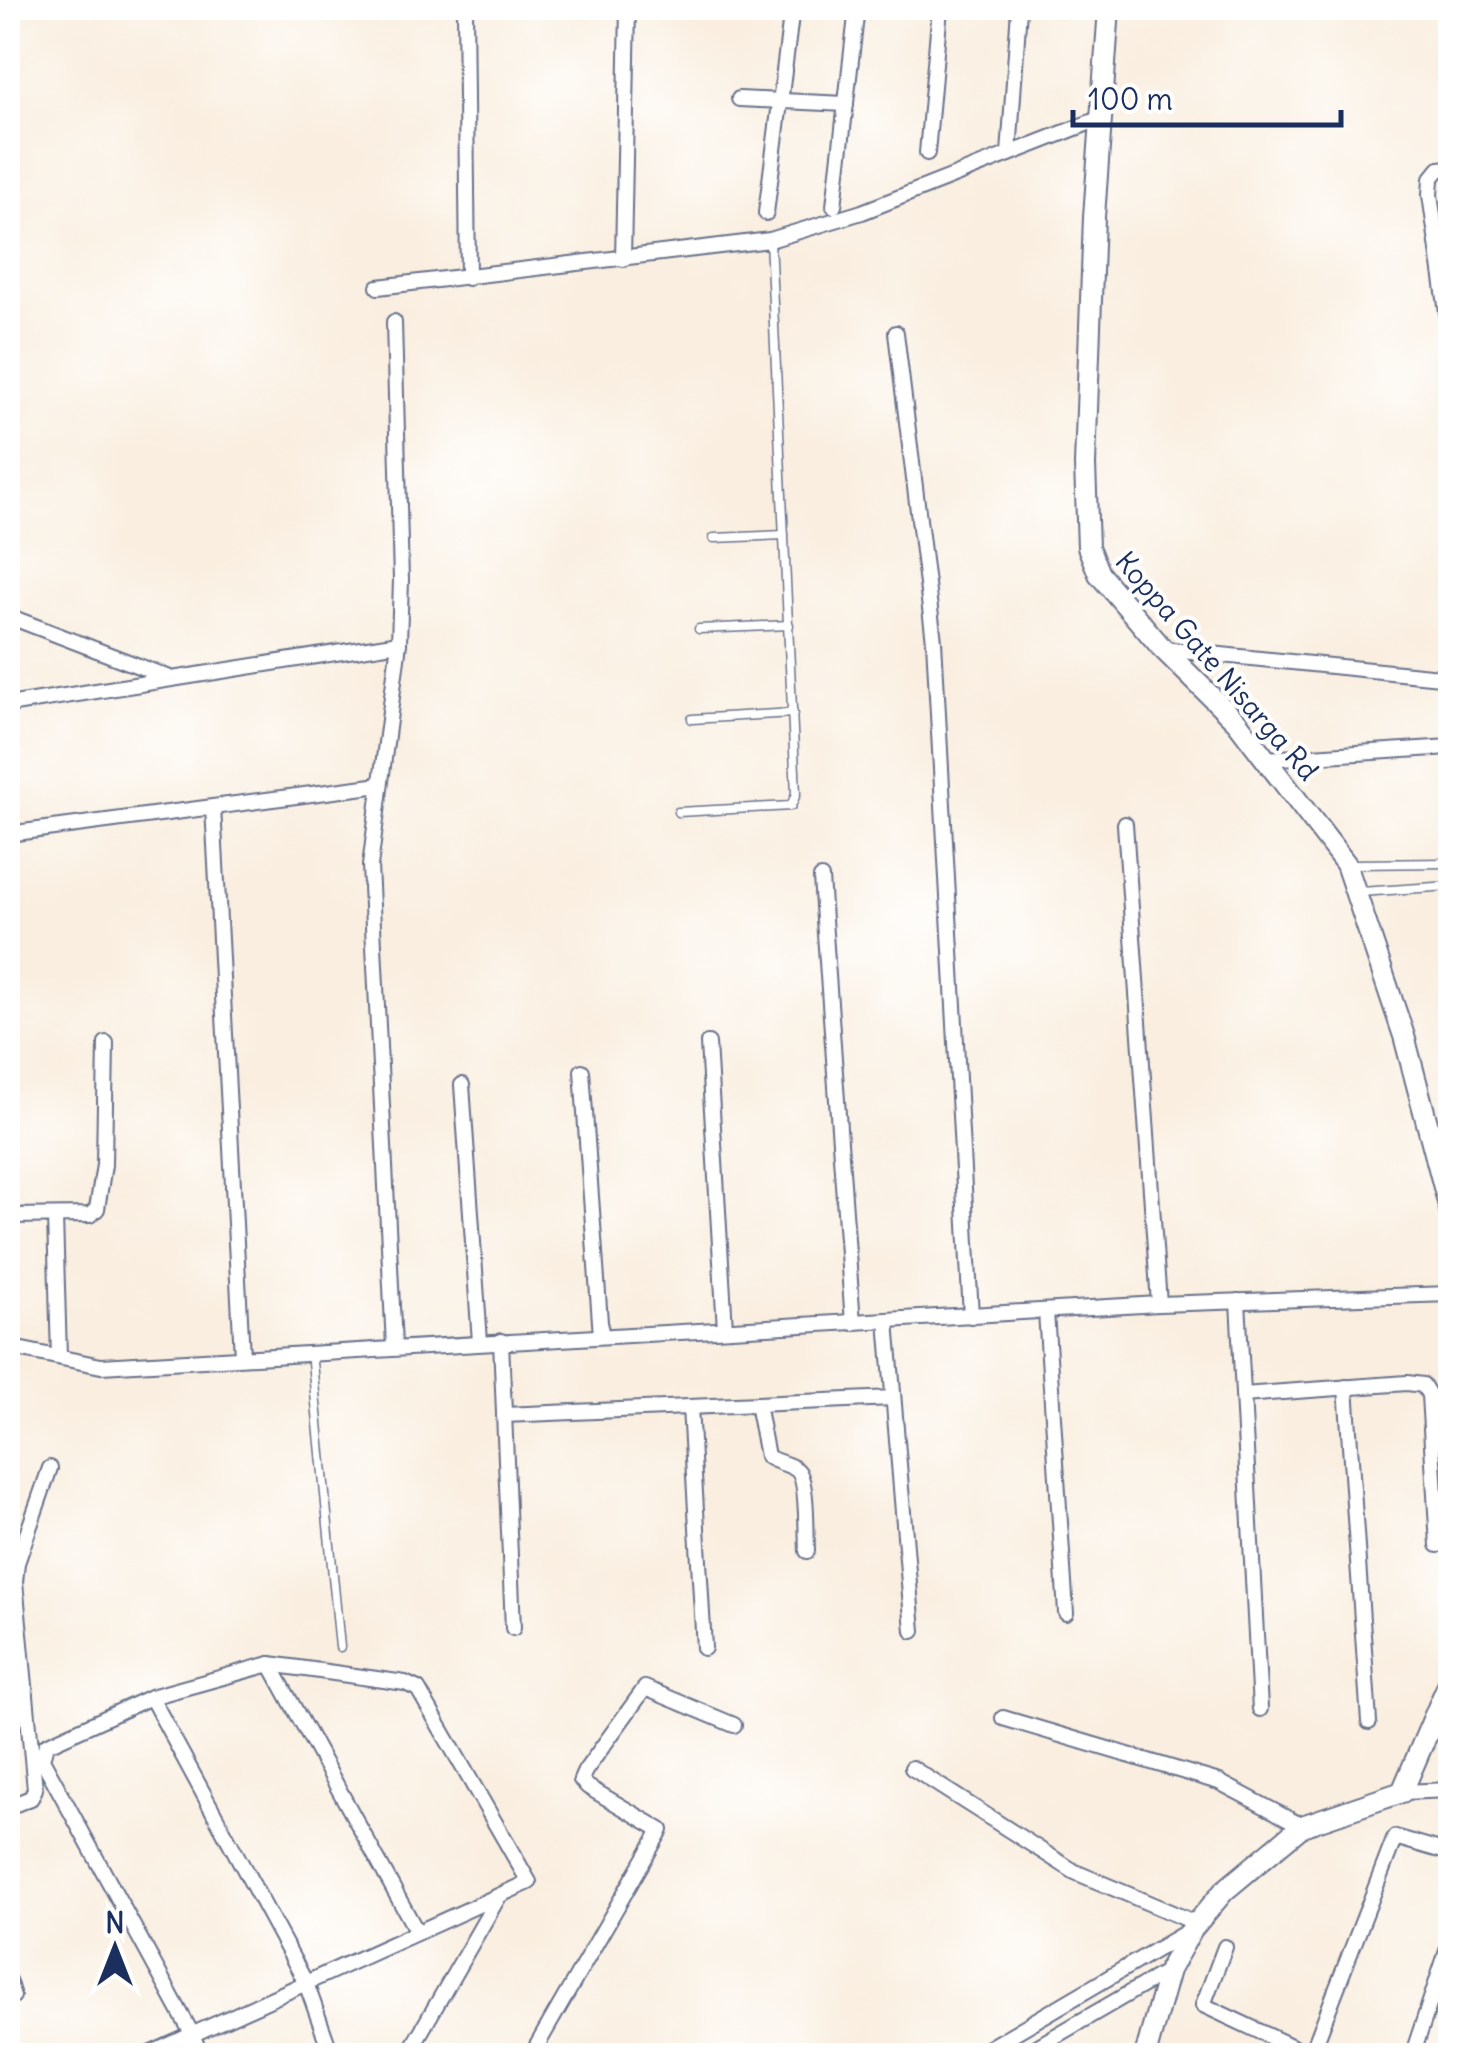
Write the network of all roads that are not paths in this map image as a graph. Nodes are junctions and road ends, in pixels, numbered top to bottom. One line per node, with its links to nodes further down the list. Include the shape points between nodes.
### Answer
1 (465, 8): 20 (street)
2 (628, 8): 19 (street)
3 (792, 8): 10 (street)
4 (857, 8): 11 (street)
5 (940, 8): 13 (street)
6 (1019, 8): 14 (street)
7 (1058, 8): 8 (street)
8 (1108, 10): 12 (street, Koppa Gate Nisarga Rd)
9 (738, 99): 10 (street)
10 (780, 100): 11 (street); 17 (street)
11 (846, 104): 16 (street)
12 (1101, 118): 14 (street); 31 (street, Koppa Gate Nisarga Rd, via 1086,532 1099,574)
13 (926, 152)
14 (1009, 154): 18 (street)
15 (1450, 168): 24 (street, via 1431,179 1430,195)
16 (834, 206)
17 (766, 213)
18 (770, 240): 19 (street); 25 (lane)
19 (624, 259): 20 (street)
20 (468, 278): 21 (street)
21 (378, 287)
22 (394, 322): 30 (street)
23 (896, 333): 60 (street, via 934,641)
24 (1450, 333)
25 (784, 535): 26 (lane); 28 (lane)
26 (714, 538)
27 (8, 616): 33 (street)
28 (789, 625): 29 (lane); 35 (lane)
29 (699, 629)
30 (399, 644): 33 (street); 39 (street)
31 (1162, 648): 32 (street); 38 (street, Koppa Gate Nisarga Rd)
32 (1450, 678)
33 (173, 679): 34 (street)
34 (8, 706)
35 (793, 714): 36 (lane); 41 (lane, via 791,806)
36 (692, 718)
37 (1450, 748): 38 (street)
38 (1266, 759): 45 (street, Koppa Gate Nisarga Rd)
39 (380, 785): 40 (street); 68 (street, via 370,866)
40 (212, 807): 43 (street); 70 (street)
41 (678, 812)
42 (1124, 824): 58 (street)
43 (8, 834)
44 (1450, 863): 45 (lane)
45 (1346, 864): 48 (street, Koppa Gate Nisarga Rd)
46 (821, 878): 62 (street)
47 (1450, 886): 48 (lane)
48 (1356, 893): 53 (street, Koppa Gate Nisarga Rd, via 1404,1036)
49 (106, 1043): 55 (street, via 98,1209)
50 (708, 1043): 63 (street)
51 (582, 1071): 64 (street)
52 (462, 1085): 66 (street)
53 (1450, 1210)
54 (8, 1216): 55 (street)
55 (55, 1217): 71 (street)
56 (1450, 1294): 57 (street)
57 (1238, 1302): 58 (street); 73 (street)
58 (1159, 1304): 59 (street)
59 (1046, 1312): 60 (street); 82 (street)
60 (971, 1316): 61 (street)
61 (887, 1321): 62 (street); 74 (street)
62 (853, 1323): 63 (street)
63 (725, 1329): 64 (street)
64 (601, 1336): 65 (street)
65 (501, 1341): 66 (street); 77 (street)
66 (480, 1342): 68 (street)
67 (8, 1346): 71 (street)
68 (394, 1346): 69 (street)
69 (311, 1352): 70 (street); 85 (lane)
70 (242, 1356): 71 (street, via 101,1366)
71 (58, 1357)
72 (1346, 1387): 73 (street); 79 (street, via 1408,1383 1423,1385 1429,1395); 92 (street)
73 (1243, 1395): 90 (street)
74 (893, 1398): 75 (street); 84 (street)
75 (758, 1404): 76 (street); 80 (street, via 767,1456 803,1478)
76 (690, 1407): 77 (street); 86 (street)
77 (504, 1416): 83 (street)
78 (50, 1468): 81 (street)
79 (1438, 1545)
80 (807, 1551)
81 (12, 1570): 97 (street, via 35,1788 31,1798)
82 (1066, 1613)
83 (513, 1628)
84 (912, 1630)
85 (340, 1646)
86 (704, 1648)
87 (270, 1664): 89 (street); 100 (street, via 418,1689 528,1882); 102 (street)
88 (1450, 1680): 96 (street)
89 (151, 1697): 107 (street); 109 (street, via 46,1745 42,1758)
90 (1260, 1709)
91 (1003, 1718): 98 (street, via 1219,1782)
92 (1369, 1722)
93 (734, 1725): 116 (street, via 645,1688 585,1772 581,1780 588,1787 661,1830)
94 (912, 1768): 101 (street, via 1075,1872)
95 (1450, 1790): 96 (street)
96 (1402, 1792): 98 (street)
97 (8, 1807)
98 (1302, 1826): 101 (street, via 1224,1891)
99 (1450, 1853): 111 (street, via 1395,1837)
100 (500, 1895): 102 (street); 115 (street)
101 (1194, 1926): 105 (street); 110 (street)
102 (417, 1932): 107 (street)
103 (1450, 1942): 119 (street)
104 (1225, 1947): 111 (street, via 1203,2005)
105 (1169, 1970): 117 (street); 118 (street)
106 (8, 1980): 108 (street)
107 (306, 1983): 109 (street); 114 (street)
108 (12, 1996)
109 (192, 2034): 112 (street); 113 (street)
110 (981, 2054)
111 (1312, 2055)
112 (145, 2056)
113 (201, 2056)
114 (332, 2056)
115 (406, 2056)
116 (531, 2056)
117 (1021, 2056)
118 (1145, 2056)
119 (1412, 2056)

